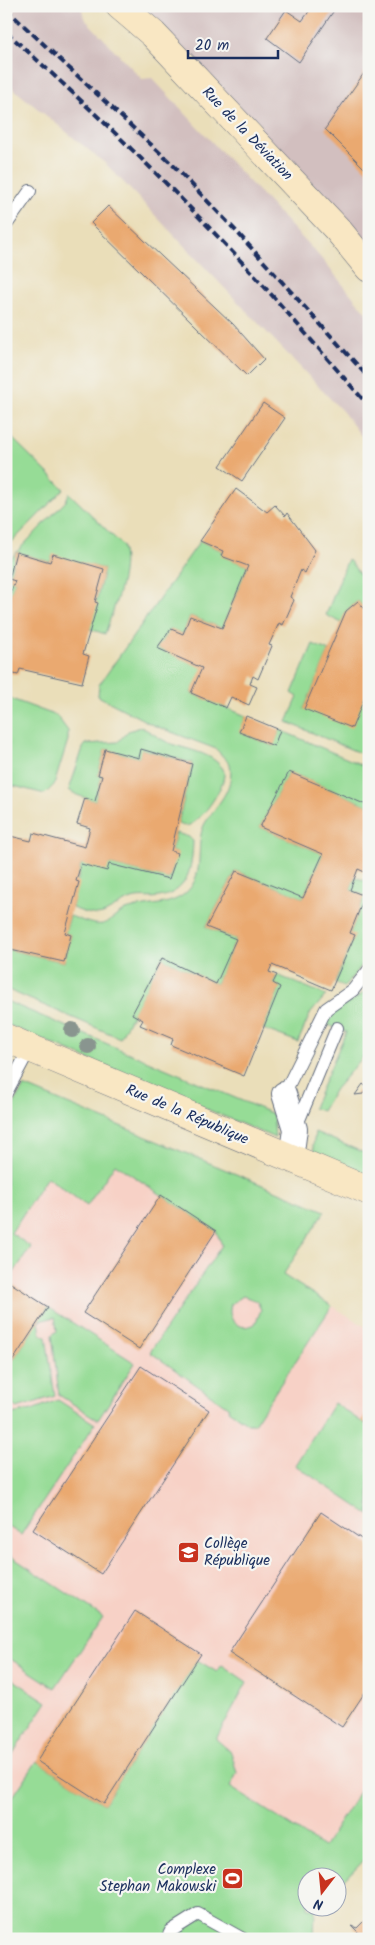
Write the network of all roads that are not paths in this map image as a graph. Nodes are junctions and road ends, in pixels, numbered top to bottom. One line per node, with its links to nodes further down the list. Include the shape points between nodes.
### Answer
1 (120, 6): 4 (street, Rue de la Déviation, via 160,42 338,230)
2 (30, 191): 3 (lane)
3 (6, 224)
4 (369, 268)
5 (369, 970): 9 (lane, via 353,990 326,1009)
6 (337, 1028): 10 (lane)
7 (18, 1043): 8 (lane); 11 (street, Rue de la République)
8 (6, 1093)
9 (284, 1094): 10 (street)
10 (295, 1129): 11 (street)
11 (291, 1159): 12 (street, Rue de la République)
12 (369, 1191)
13 (166, 1939): 14 (lane, via 171,1931 198,1914)
14 (243, 1939)

